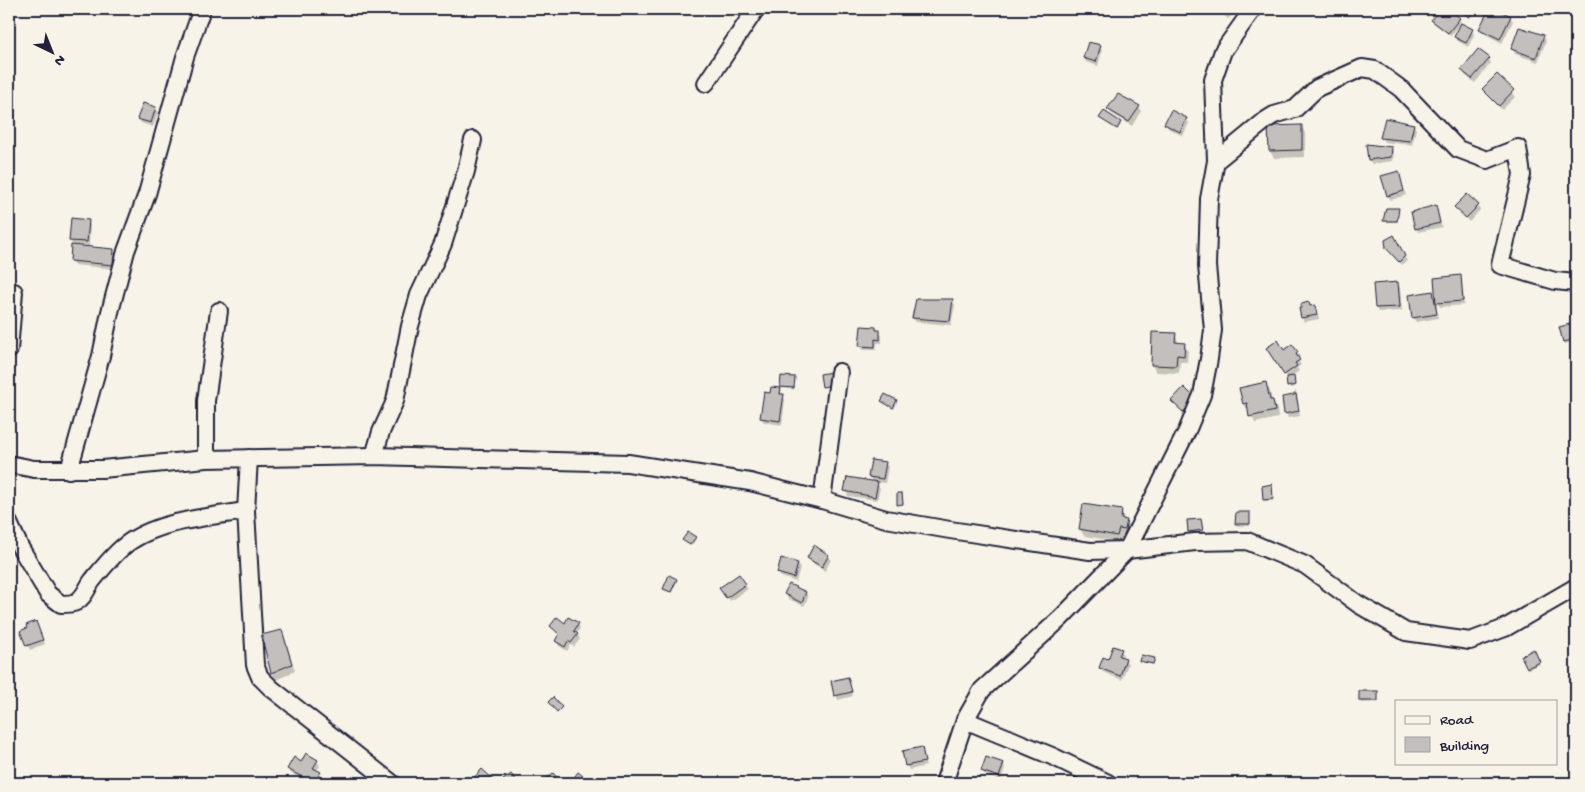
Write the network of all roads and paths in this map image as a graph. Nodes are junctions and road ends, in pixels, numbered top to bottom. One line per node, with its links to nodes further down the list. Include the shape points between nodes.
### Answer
1 (202, 9): 16 (street, via 185,57 147,194 126,252)
2 (756, 9): 4 (street)
3 (1253, 9): 6 (street, via 1223,51 1213,80)
4 (706, 83)
5 (473, 140): 12 (street, via 443,244 419,295 395,401)
6 (1216, 161): 7 (street, via 1266,120 1295,109 1317,88 1362,68 1375,70 1401,89 1458,149 1487,160 1518,148 1522,175 1500,266); 20 (street, via 1209,199 1207,266 1212,330 1202,395)
7 (1576, 283)
8 (14, 292): 10 (street)
9 (219, 311): 14 (street, via 206,401)
10 (9, 350)
11 (839, 372): 17 (street)
12 (374, 456): 13 (street); 17 (street, via 628,463 750,482)
13 (249, 458): 14 (street); 18 (street)
14 (206, 460): 16 (street)
15 (9, 464): 16 (street, via 34,470)
16 (69, 470)
17 (822, 500): 20 (street, via 886,519 950,530 1090,551)
18 (246, 511): 19 (street, via 194,519 141,535 122,547 84,595 75,602 61,604 48,594); 23 (street, via 255,665 260,677)
19 (9, 523)
20 (1127, 550): 21 (street, via 1195,542 1247,541 1305,565 1358,604 1406,632 1470,641 1505,628); 22 (street, via 1062,618 982,690)
21 (1576, 587)
22 (964, 720): 24 (street); 25 (street)
23 (392, 783)
24 (944, 783)
25 (1108, 783)

